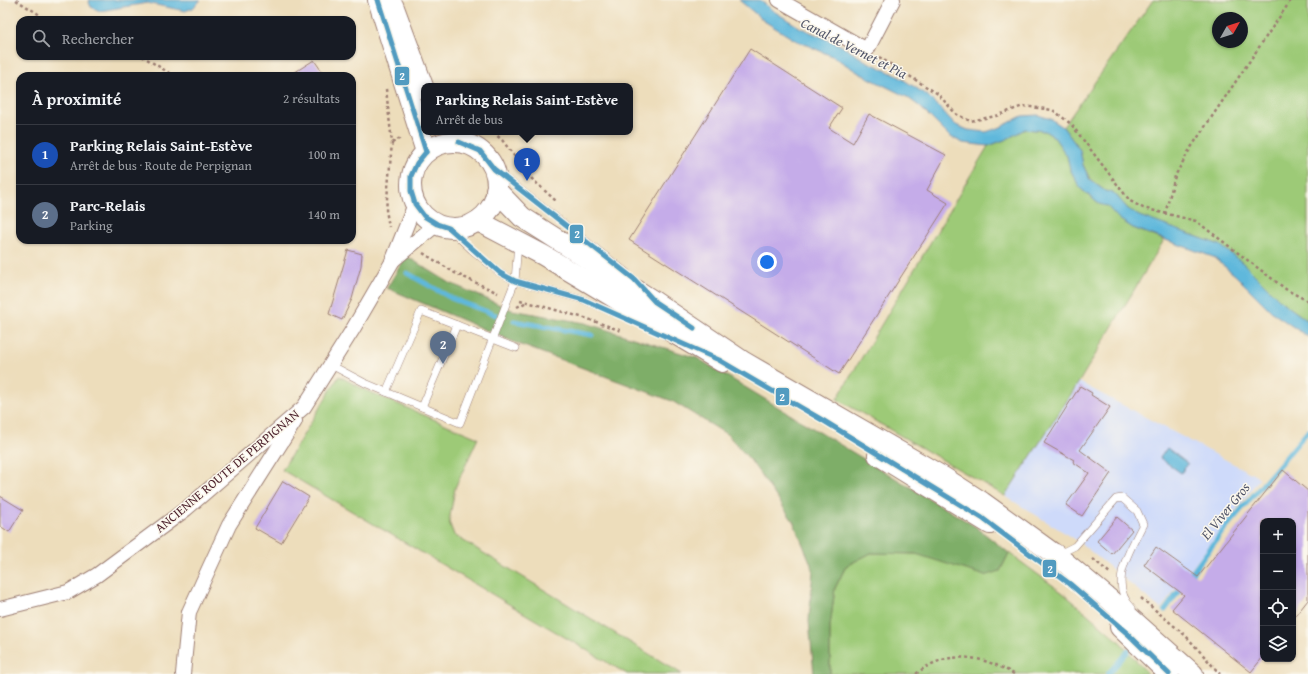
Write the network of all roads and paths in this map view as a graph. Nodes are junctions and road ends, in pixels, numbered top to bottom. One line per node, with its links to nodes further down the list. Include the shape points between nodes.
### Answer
1 (16, 0): 7 (path)
2 (378, 0): 16 (main road)
3 (391, 0): 11 (main road)
4 (779, 0): 8 (street)
5 (893, 0): 8 (street)
6 (1291, 0): 20 (path, via 1190,149 1175,176)
7 (39, 16)
8 (867, 50): 20 (path, via 938,94 956,114 970,121 996,116 1023,106 1053,110 1072,124 1130,201 1143,208)
9 (148, 60): 10 (path)
10 (168, 72)
11 (422, 83)
12 (496, 135): 15 (path)
13 (455, 137): 16 (main road); 17 (main road, via 479,150)
14 (392, 143): 23 (path, via 386,210)
15 (509, 150)
16 (426, 152): 19 (main road, via 416,163 411,176 411,191)
17 (494, 168): 18 (main road); 30 (lane, via 634,279)
18 (496, 190): 21 (main road, via 493,202); 30 (main road, via 522,217)
19 (415, 204): 22 (main road, via 424,216); 26 (street, ANCIENNE ROUTE DE PERPIGNAN)
20 (1165, 214): 29 (path, via 1196,221 1287,290)
21 (478, 221): 22 (main road, via 459,228); 24 (main road)
22 (443, 226): 26 (street, ANCIENNE ROUTE DE PERPIGNAN); 27 (lane, via 495,269)
23 (390, 232)
24 (518, 242): 27 (lane); 35 (main road)
25 (422, 252): 28 (path, via 455,273)
26 (392, 262): 36 (street, ANCIENNE ROUTE DE PERPIGNAN)
27 (515, 281): 28 (lane); 35 (lane, via 584,300)
28 (509, 297): 32 (path); 33 (lane)
29 (1308, 301)
30 (655, 302): 40 (main road, via 744,362)
31 (458, 325): 33 (lane); 37 (lane, via 421,310); 38 (lane)
32 (628, 333)
33 (494, 339): 34 (lane); 38 (lane, via 460,423)
34 (516, 348)
35 (719, 360): 48 (main road, via 982,518 1070,584)
36 (331, 365): 37 (lane); 39 (street, ANCIENNE ROUTE DE PERPIGNAN)
37 (386, 392): 38 (lane)
38 (422, 407)
39 (304, 408): 41 (street, ANCIENNE ROUTE DE PERPIGNAN, via 186,509 97,575 68,592); 45 (street, via 229,525 189,612)
40 (943, 476): 42 (lane, via 972,490 1063,552 1075,546 1116,499 1122,498 1137,511 1143,524 1123,564 1121,581 1126,601); 44 (main road, via 1060,559)
41 (0, 609)
42 (1137, 612)
43 (1147, 623): 44 (lane)
44 (1191, 672)
45 (183, 674)
46 (916, 674): 47 (path, via 927,665 952,658 975,657)
47 (1014, 674)
48 (1170, 674)

